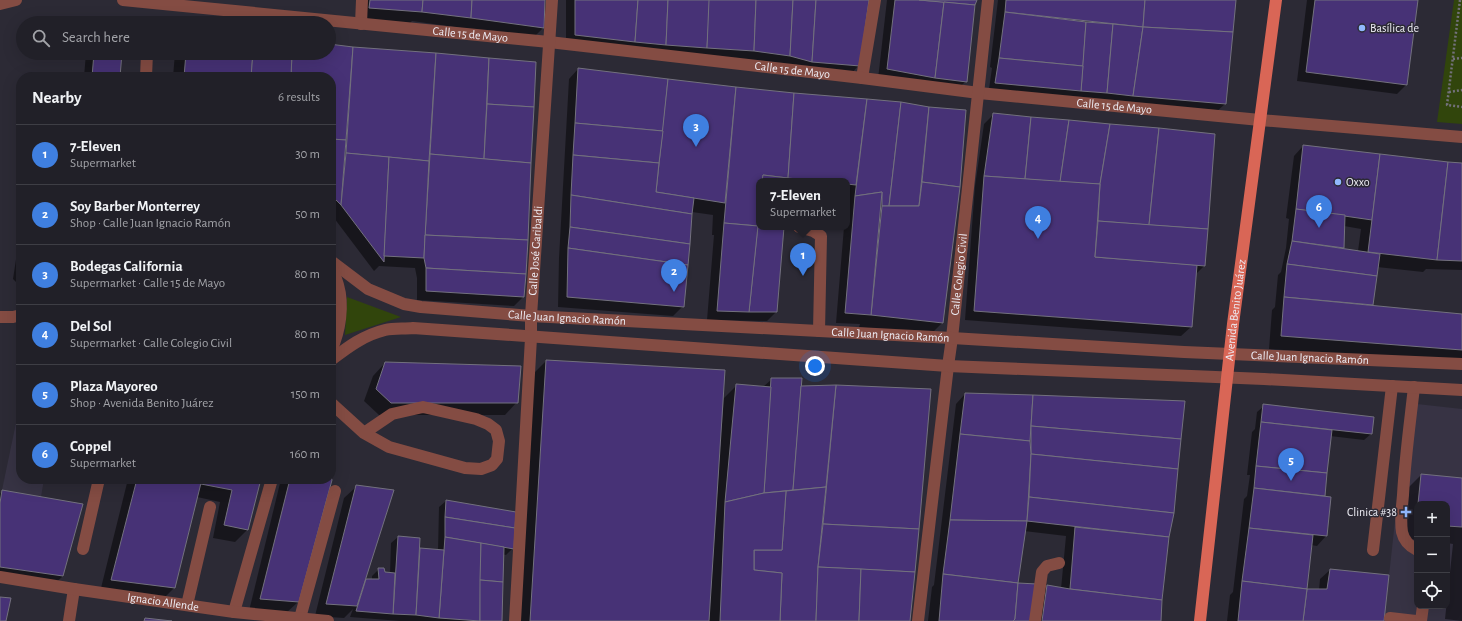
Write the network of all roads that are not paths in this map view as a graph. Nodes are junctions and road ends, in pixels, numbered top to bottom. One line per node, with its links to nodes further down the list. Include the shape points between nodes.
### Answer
1 (16, 0): 8 (street)
2 (123, 0): 9 (street, Calle 15 de Mayo)
3 (362, 0): 11 (street)
4 (552, 0): 12 (street, Calle José Garibaldi)
5 (875, 0): 15 (street)
6 (988, 0): 16 (street, Calle Colegio Civil)
7 (1276, 0): 17 (main road, Avenida Benito Juárez)
8 (0, 4)
9 (281, 16)
10 (336, 22): 11 (street, Calle 15 de Mayo)
11 (360, 24): 12 (street, Calle 15 de Mayo)
12 (549, 42): 15 (street, Calle 15 de Mayo); 22 (street, Calle José Garibaldi)
13 (147, 60): 14 (street)
14 (146, 72)
15 (862, 78): 16 (street, Calle 15 de Mayo)
16 (979, 93): 17 (street, Calle 15 de Mayo); 27 (street, Calle Colegio Civil)
17 (1260, 120): 18 (street, Calle 15 de Mayo); 29 (main road, Avenida Benito Juárez)
18 (1462, 137)
19 (810, 230): 25 (street, via 821,236)
20 (336, 267): 22 (street, Calle Juan Ignacio Ramón, via 368,289 404,304)
21 (336, 277): 28 (street, via 341,312)
22 (531, 316): 25 (street, Calle Juan Ignacio Ramón); 26 (street, Calle José Garibaldi)
23 (0, 317): 24 (street)
24 (16, 317)
25 (819, 331): 27 (street, Calle Juan Ignacio Ramón)
26 (531, 338): 30 (street, Calle Juan Ignacio Ramón, via 413,328 386,330 360,339); 32 (street, Calle Juan Ignacio Ramón); 56 (street, Calle José Garibaldi)
27 (952, 338): 29 (street, Calle Juan Ignacio Ramón); 32 (street, Calle Colegio Civil)
28 (336, 341)
29 (1231, 354): 31 (street, Calle Juan Ignacio Ramón); 33 (main road, Avenida Benito Juárez)
30 (336, 356)
31 (1462, 364)
32 (948, 366): 33 (street, Calle Juan Ignacio Ramón); 57 (street, Calle Colegio Civil)
33 (1228, 378): 34 (street, Calle Juan Ignacio Ramón); 59 (main road, Avenida Benito Juárez)
34 (1392, 386): 35 (street, Calle Juan Ignacio Ramón); 45 (street)
35 (1414, 387): 36 (street, Calle Juan Ignacio Ramón); 44 (street, via 1404,467 1401,521 1406,541)
36 (1462, 390)
37 (336, 408): 38 (street)
38 (364, 433): 38 (street, via 389,447 464,468 481,469 492,465 497,459 499,441 496,430 488,424 423,407 392,414)
39 (98, 484): 43 (street)
40 (271, 484): 51 (street)
41 (335, 491): 52 (street)
42 (210, 507): 49 (street)
43 (83, 549)
44 (1414, 549)
45 (1373, 550)
46 (1059, 563): 58 (street, via 1047,566 1042,572)
47 (0, 576): 48 (street, Ignacio Allende)
48 (74, 589): 49 (street, Ignacio Allende); 54 (street)
49 (187, 606): 51 (street, Ignacio Allende)
50 (1423, 609): 61 (street)
51 (234, 612): 52 (street, Ignacio Allende)
52 (300, 618): 55 (street, Ignacio Allende)
53 (1390, 618): 60 (street)
54 (69, 621)
55 (328, 621)
56 (515, 621)
57 (918, 621)
58 (1035, 621)
59 (1200, 621)
60 (1416, 621)
61 (1421, 621)

